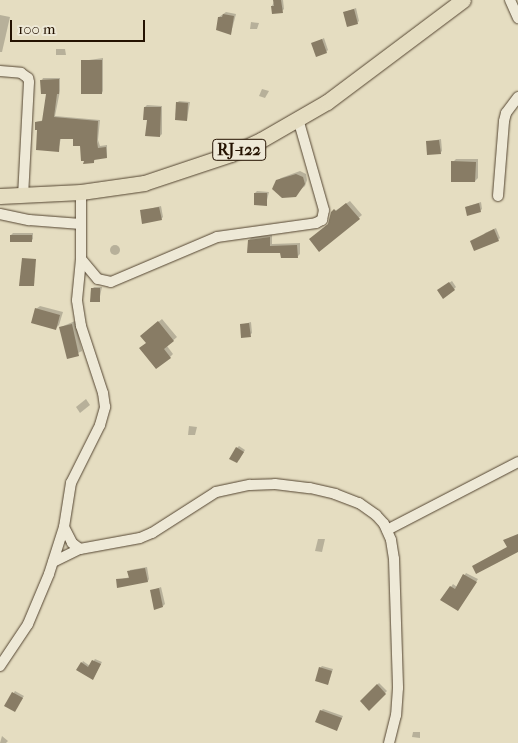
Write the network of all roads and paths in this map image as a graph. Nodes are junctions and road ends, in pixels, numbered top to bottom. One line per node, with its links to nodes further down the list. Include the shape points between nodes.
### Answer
1 (463, 0): 6 (main road, RJ-122, via 379,66)
2 (510, 0): 3 (street)
3 (518, 18)
4 (0, 71): 9 (street, via 21,73 29,82)
5 (518, 97): 10 (street, via 504,121)
6 (298, 119): 7 (main road, RJ-122, via 261,140 194,168 144,183); 13 (street, via 324,210 322,220 217,237 111,282 98,279)
7 (81, 192): 9 (main road, RJ-122); 12 (street)
8 (0, 196): 9 (main road, RJ-122)
9 (23, 196)
10 (498, 196)
11 (0, 214): 12 (street)
12 (81, 224): 13 (street)
13 (81, 259): 15 (street, via 77,300 81,326 105,407 100,425 71,483)
14 (518, 462): 16 (street)
15 (64, 527): 17 (street, via 72,543); 18 (street)
16 (387, 530): 17 (street, via 376,515 359,503 335,494 276,484 250,484 216,492 152,533); 20 (street, via 394,560 398,688)
17 (80, 550): 18 (street)
18 (53, 562): 19 (street, via 28,624)
19 (0, 666)
20 (389, 743)

